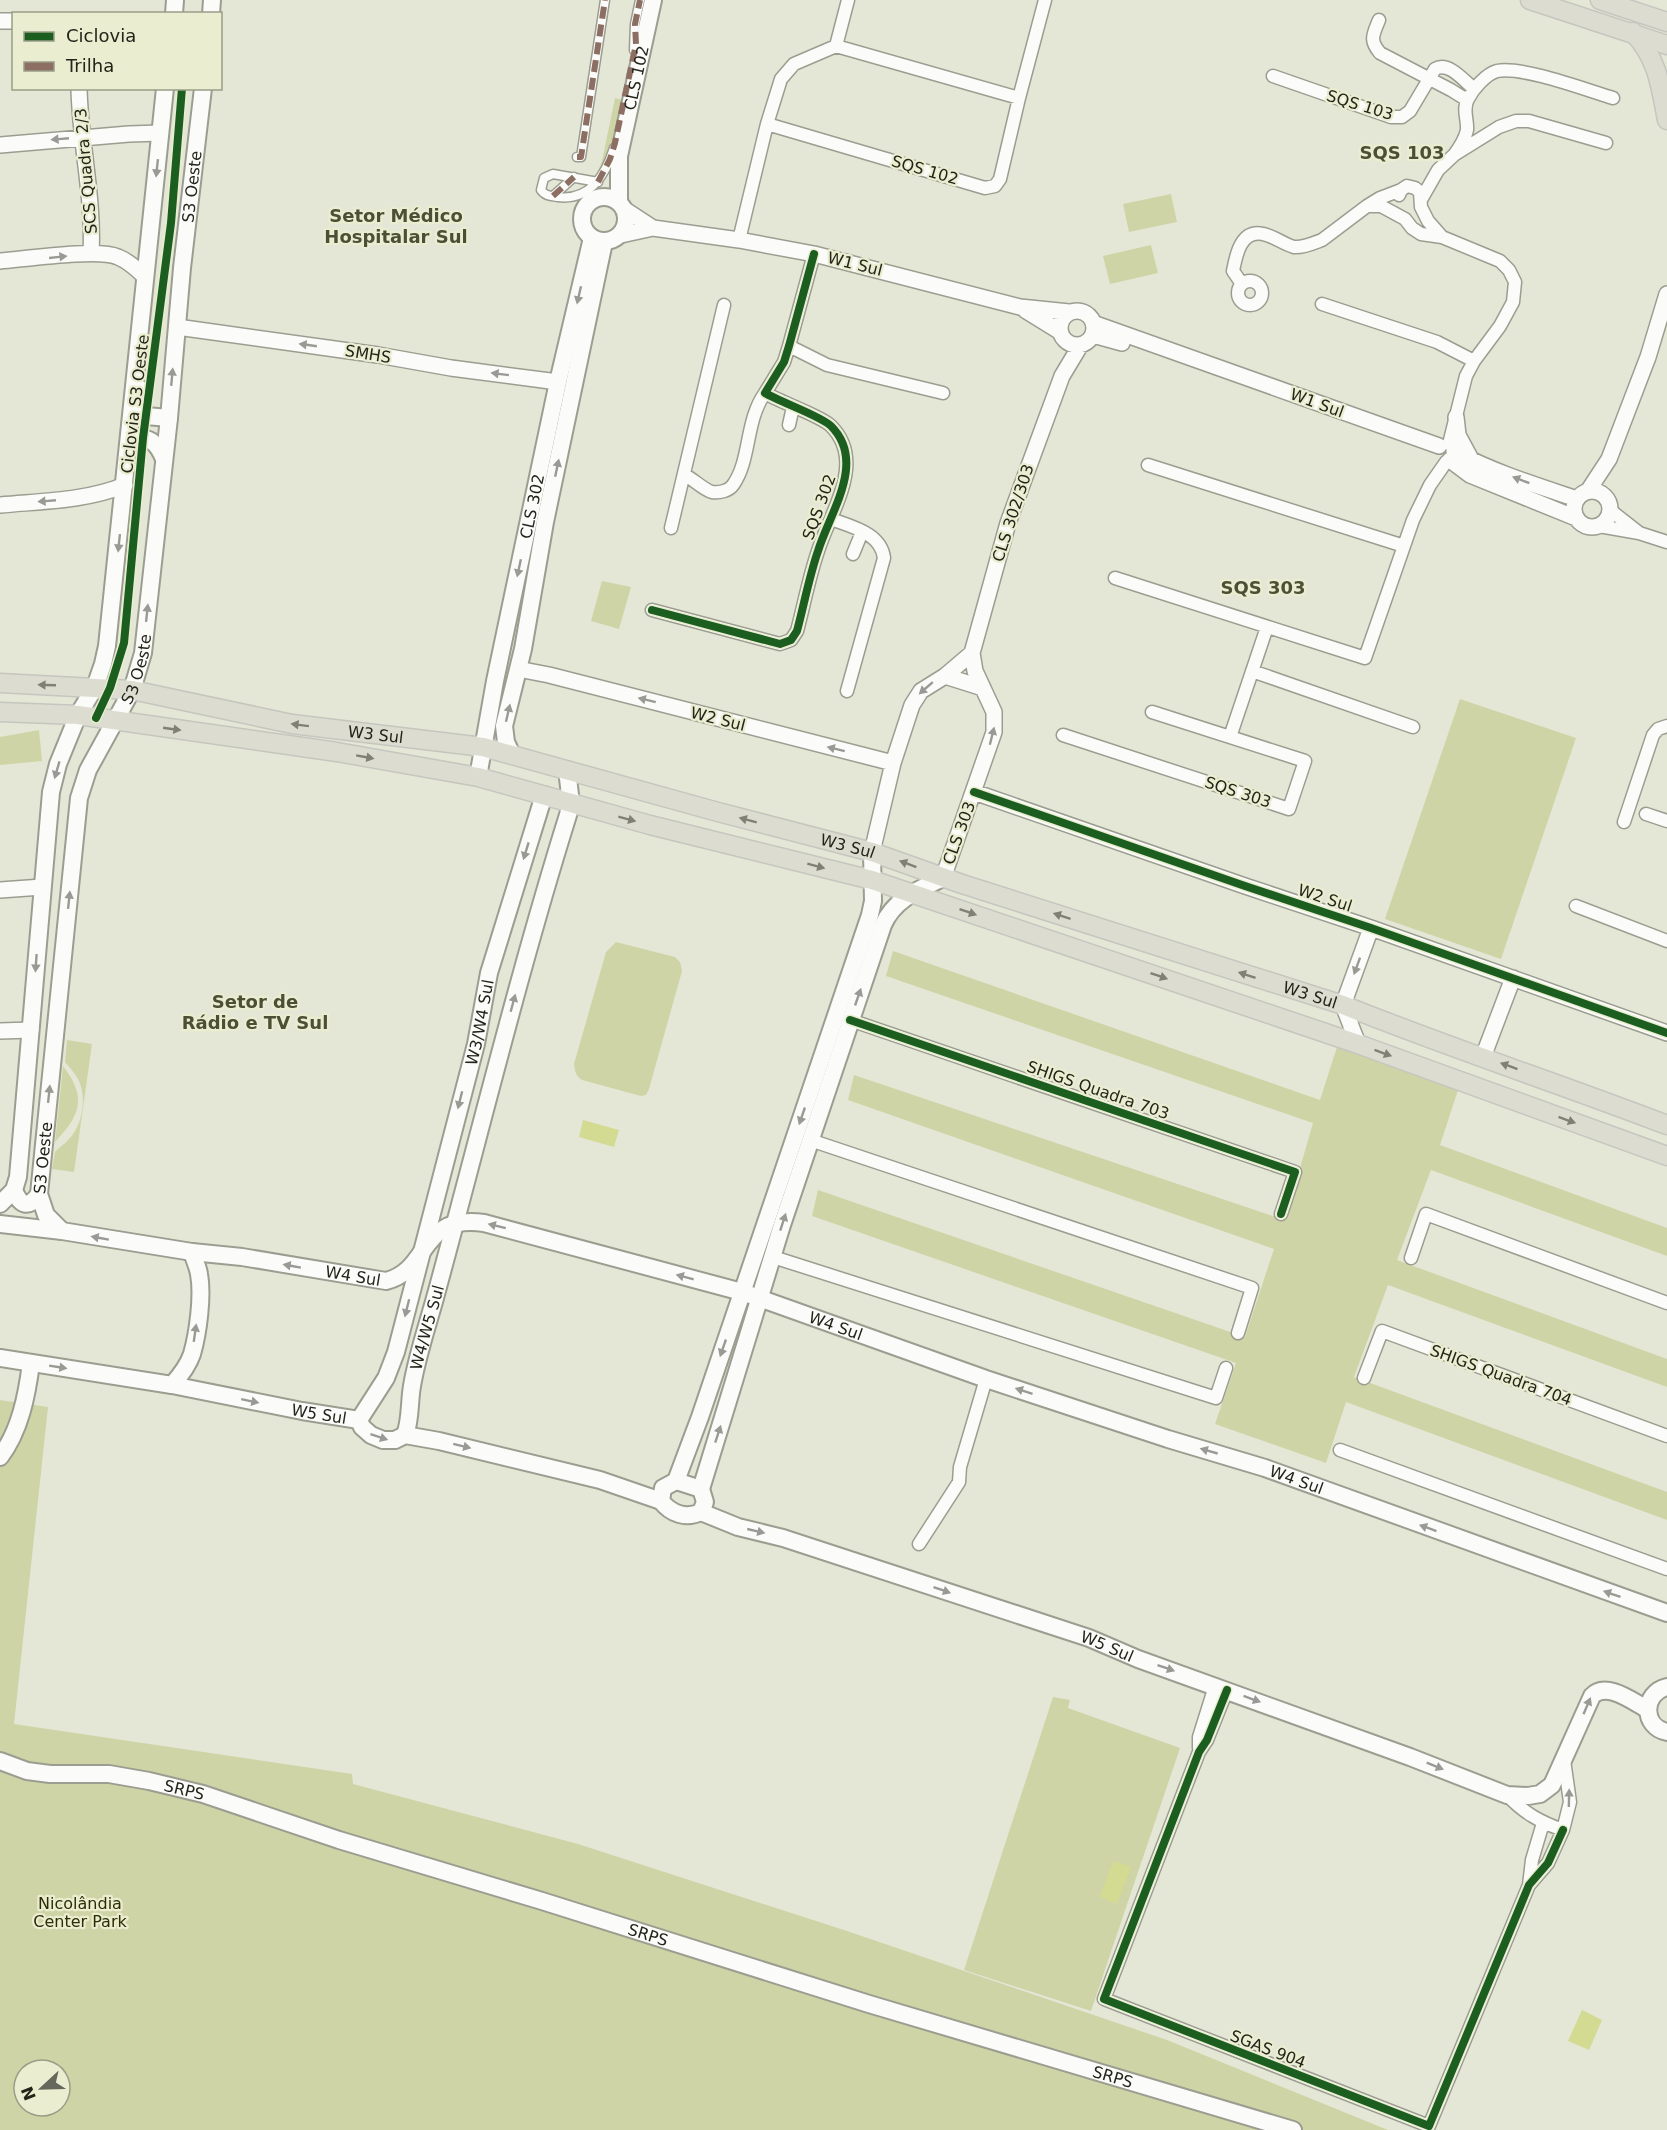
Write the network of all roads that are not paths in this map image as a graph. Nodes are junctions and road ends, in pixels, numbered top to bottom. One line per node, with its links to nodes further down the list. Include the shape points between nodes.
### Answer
1 (605, 0): 31 (street, via 581,157)
2 (640, 0): 35 (street, via 636,44 615,143)
3 (653, 0): 30 (main road, CLS 102)
4 (848, 0): 12 (street)
5 (1045, 0): 19 (street, SQS 102)
6 (1530, 0): 10 (main road)
7 (1599, 0): 9 (main road)
8 (1379, 20): 14 (street, via 1373,45 1380,53)
9 (1667, 22)
10 (1633, 32): 11 (main road); 21 (main road, via 1656,68)
11 (1667, 45)
12 (836, 46): 19 (street); 22 (street, via 786,71)
13 (1273, 76): 14 (street, SQS 103, via 1391,117 1402,117 1410,111)
14 (1429, 78): 18 (street); 18 (street, via 1435,69 1448,67)
15 (79, 90): 25 (street, SCS Quadra 2/3)
16 (165, 90): 24 (main road, S3 Oeste)
17 (202, 90): 56 (main road, S3 Oeste)
18 (1471, 95): 20 (street, via 1496,72 1519,70); 23 (street, via 1465,109)
19 (1019, 98): 22 (street, SQS 102, via 1000,179 985,188)
20 (1613, 99)
21 (1667, 120)
22 (767, 124): 45 (street)
23 (1467, 129): 26 (street); 29 (street)
24 (160, 133): 25 (street); 49 (main road, S3 Oeste, one-way to 49)
25 (84, 137): 28 (street, one-way to 28); 46 (street, SCS Quadra 2/3)
26 (1484, 137): 27 (street, via 1516,120); 29 (street)
27 (1606, 143)
28 (0, 145)
29 (1454, 155): 32 (street)
30 (619, 156): 35 (main road, CLS 102); 38 (main road, CLS 102)
31 (577, 157)
32 (1438, 170): 34 (street); 37 (street)
33 (574, 177): 35 (street); 36 (street); 36 (street, via 553,174 544,178 541,190)
34 (1404, 188): 37 (street, via 1420,192); 39 (street); 40 (street, via 1395,202)
35 (599, 189): 36 (street, via 573,198); 38 (main road); 44 (main road, via 582,215 585,230)
36 (553, 196)
37 (1422, 203): 40 (street, via 1416,213); 43 (street, via 1428,221)
38 (621, 205): 41 (street, W1 Sul); 42 (main road, via 627,218)
39 (1367, 206): 40 (street, via 1381,207); 50 (street, via 1312,244 1296,247 1261,233 1250,236 1238,249 1233,271)
40 (1400, 216): 43 (street, via 1421,234)
41 (653, 228): 42 (street, W1 Sul); 45 (street, W1 Sul)
42 (621, 235): 44 (main road, via 614,240)
43 (1442, 237): 61 (street, via 1500,261 1515,282 1513,302)
44 (598, 240): 64 (main road, CLS 302, one-way to 64); 94 (main road, CLS 302, one-way to 44)
45 (739, 240): 47 (street, W1 Sul)
46 (91, 254): 48 (street, one-way to 46); 49 (street, via 119,257)
47 (814, 254): 54 (street, W1 Sul); 59 (street)
48 (0, 261)
49 (144, 276): 62 (main road, S3 Oeste)
50 (1242, 284)
51 (1667, 294): 74 (street)
52 (1322, 304): 61 (street, via 1437,342)
53 (724, 305): 77 (street)
54 (1020, 307): 55 (street, W1 Sul); 58 (street, W1 Sul)
55 (1069, 312): 57 (street, via 1086,314); 58 (street, via 1061,320)
56 (177, 327): 64 (street, SMHS, one-way to 56); 69 (main road, S3 Oeste, one-way to 56)
57 (1093, 329): 60 (street); 72 (street, W1 Sul)
58 (1062, 335): 60 (street, via 1074,346); 63 (street, CLS 302/303)
59 (789, 346): 65 (street); 66 (street, via 827,365)
60 (1080, 346): 63 (street, CLS 302/303)
61 (1474, 361): 68 (street)
62 (134, 373): 69 (main road, via 146,416); 71 (main road, S3 Oeste)
63 (1062, 376): 95 (street, CLS 302/303, via 1008,523)
64 (558, 382): 100 (main road, CLS 302, one-way to 100)
65 (765, 393): 67 (street, SQS 302); 77 (street, via 757,404 733,485 727,491 712,492)
66 (943, 393)
67 (793, 407): 70 (street); 83 (street, SQS 302, via 830,424 842,440 847,457 846,478)
68 (1455, 417): 72 (street); 75 (street, via 1458,435)
69 (169, 418): 73 (main road, S3 Oeste)
70 (789, 425)
71 (130, 437): 73 (main road, via 154,442); 78 (main road, S3 Oeste)
72 (1444, 452): 75 (street, W1 Sul); 82 (street, W1 Sul, via 1470,474); 89 (street)
73 (164, 459): 104 (main road, S3 Oeste, one-way to 73, via 143,653)
74 (1609, 459): 79 (street); 80 (street)
75 (1472, 461): 79 (street, W1 Sul, one-way to 75, via 1537,486)
76 (1148, 465): 89 (street)
77 (685, 475): 85 (street)
78 (125, 485): 81 (street, one-way to 81, via 78,498); 102 (main road, S3 Oeste, one-way to 102, via 107,645)
79 (1582, 495): 80 (street, via 1595,491); 82 (street, via 1574,511)
80 (1608, 504): 84 (street, via 1605,522); 87 (street)
81 (0, 505)
82 (1576, 518): 84 (street, via 1586,526)
83 (831, 519): 86 (street, SQS 302); 92 (street, SQS 302, via 791,640 780,644)
84 (1599, 526): 87 (street)
85 (670, 528)
86 (862, 531): 90 (street); 105 (street, SQS 302, via 876,539 884,558)
87 (1639, 533): 88 (street)
88 (1667, 542)
89 (1404, 546): 93 (street, via 1365,658)
90 (853, 554)
91 (1115, 578): 93 (street)
92 (652, 610)
93 (1267, 627): 97 (street)
94 (523, 649): 96 (main road, CLS 302); 98 (street)
95 (972, 653): 99 (street); 103 (street, CLS 303)
96 (519, 669): 98 (street, W2 Sul); 100 (main road); 117 (main road, CLS 302, one-way to 96, via 504,726)
97 (1252, 671): 111 (street); 114 (street)
98 (544, 674): 118 (street, W2 Sul, one-way to 98)
99 (945, 676): 103 (street); 118 (street, one-way to 118, via 921,691 912,705)
100 (495, 681): 115 (main road, CLS 302)
101 (0, 683): 102 (main road, W3 Sul, one-way to 101)
102 (95, 687): 104 (main road, W3 Sul); 108 (main road, S3 Oeste)
103 (983, 688): 121 (street, CLS 303, one-way to 103, via 994,732 994,712)
104 (132, 690): 109 (main road, S3 Oeste); 112 (main road, W3 Sul, one-way to 104, via 292,724)
105 (847, 690)
106 (0, 712): 108 (main road, W3 Sul)
107 (1152, 712): 114 (street, SQS 303)
108 (78, 716): 109 (main road, W3 Sul); 132 (main road, S3 Oeste, one-way to 132, via 51,792)
109 (114, 721): 116 (main road, W3 Sul, one-way to 116); 165 (main road, S3 Oeste, one-way to 109, via 79,798 88,770)
110 (1667, 726): 127 (street, via 1653,735)
111 (1413, 727)
112 (379, 733): 115 (main road, W3 Sul); 116 (main road, via 343,737 335,744)
113 (1064, 735): 114 (street, SQS 303, via 1289,809 1305,761)
114 (1230, 737)
115 (483, 747): 117 (main road, W3 Sul); 120 (main road, CLS 302)
116 (337, 752): 120 (main road, W3 Sul, one-way to 120)
117 (512, 755): 119 (main road, W3 Sul)
118 (893, 763): 129 (street)
119 (567, 770): 123 (main road, W3/W4 Sul); 124 (main road, W3 Sul)
120 (478, 777): 122 (main road, W3 Sul)
121 (974, 792): 130 (street, CLS 303); 139 (street, W2 Sul)
122 (543, 795): 123 (main road, W3 Sul); 135 (main road, W3/W4 Sul, one-way to 135)
123 (571, 803): 128 (main road, W3 Sul, one-way to 128); 136 (main road, W3/W4 Sul)
124 (718, 812): 128 (main road, via 708,824); 129 (main road, W3 Sul, one-way to 124)
125 (1646, 814): 126 (street)
126 (1667, 821)
127 (1624, 822)
128 (713, 839): 131 (main road, W3 Sul, one-way to 131)
129 (872, 852): 130 (main road, W3 Sul, one-way to 129); 131 (main road)
130 (944, 878): 134 (main road); 141 (main road, W3 Sul, one-way to 130)
131 (872, 880): 134 (main road, W3 Sul); 144 (main road, via 873,901)
132 (42, 887): 133 (street); 149 (main road, S3 Oeste, one-way to 149)
133 (0, 890)
134 (912, 893): 143 (main road, W3 Sul, one-way to 143); 144 (main road, via 887,915)
135 (513, 894): 136 (main road, via 528,906); 138 (main road, W3/W4 Sul)
136 (541, 903): 140 (main road, W3/W4 Sul)
137 (1576, 906): 142 (street)
138 (507, 915): 140 (main road, via 518,915); 148 (main road, W3/W4 Sul)
139 (1371, 928): 145 (street, W2 Sul); 146 (street, one-way to 146)
140 (533, 930): 150 (main road, W3/W4 Sul, one-way to 140)
141 (1124, 935): 143 (main road, via 1120,950); 146 (main road, W3 Sul, one-way to 141)
142 (1667, 941)
143 (1104, 957): 154 (main road, W3 Sul, one-way to 154)
144 (861, 966): 147 (main road, one-way to 144); 157 (main road)
145 (1513, 978): 152 (street, W2 Sul); 156 (street)
146 (1343, 1005): 154 (street); 156 (main road, W3 Sul)
147 (850, 1020): 157 (main road); 167 (street, SHIGS Quadra 703, via 1295,1172)
148 (479, 1022): 150 (main road, via 485,1029); 153 (main road, W3/W4 Sul)
149 (31, 1030): 151 (street); 163 (main road, S3 Oeste, via 20,1166)
150 (506, 1030): 155 (main road, W3/W4 Sul)
151 (0, 1031)
152 (1667, 1033)
153 (476, 1044): 155 (main road); 162 (main road, W3/W4 Sul, one-way to 162)
154 (1358, 1044): 160 (main road, W3 Sul, one-way to 160)
155 (502, 1049): 164 (main road, W3/W4 Sul)
156 (1483, 1057): 158 (main road, W3 Sul, one-way to 156)
157 (823, 1078): 159 (main road); 175 (main road, one-way to 175)
158 (1664, 1124): 160 (main road, via 1646,1134)
159 (810, 1140): 173 (main road, one-way to 159); 178 (street, via 1252,1288)
160 (1645, 1148): 161 (main road, W3 Sul)
161 (1667, 1156)
162 (438, 1188): 164 (main road, via 451,1194); 171 (main road, W3/W4 Sul)
163 (14, 1191): 165 (main road, via 17,1199 28,1204); 166 (main road, S3 Oeste)
164 (465, 1192): 168 (main road, W3/W4 Sul)
165 (39, 1194): 170 (main road, S3 Oeste, via 46,1215)
166 (0, 1204)
167 (1281, 1214)
168 (456, 1222): 171 (main road, W4 Sul, via 434,1236); 175 (main road, W4 Sul, one-way to 168, via 494,1225); 181 (main road, W4/W5 Sul)
169 (0, 1224): 170 (main road, W4 Sul)
170 (62, 1231): 172 (main road, W4 Sul, one-way to 170)
171 (421, 1251): 172 (main road, W4 Sul, one-way to 172, via 400,1276 386,1281); 179 (main road, W4/W5 Sul, one-way to 179)
172 (192, 1252): 186 (main road, one-way to 172, via 187,1365 196,1335 201,1290)
173 (773, 1257): 176 (main road); 183 (street, via 1216,1398)
174 (1411, 1258): 177 (street, via 1426,1214)
175 (742, 1292): 176 (main road, W4 Sul); 192 (main road, one-way to 192)
176 (761, 1298): 185 (main road, W4 Sul); 193 (main road, one-way to 176)
177 (1667, 1303)
178 (1238, 1333)
179 (396, 1352): 181 (main road, via 406,1361); 187 (main road, W4/W5 Sul, via 386,1377)
180 (0, 1358): 182 (main road, W5 Sul)
181 (419, 1358): 188 (main road, W4/W5 Sul)
182 (31, 1363): 186 (main road, W5 Sul, one-way to 186); 191 (main road, via 19,1420)
183 (1226, 1368)
184 (1364, 1378): 189 (street, SHIGS Quadra 704, via 1382,1331)
185 (986, 1379): 196 (street, via 959,1482); 198 (main road, W4 Sul, one-way to 185, via 1265,1468)
186 (172, 1385): 187 (main road, W5 Sul, one-way to 187)
187 (359, 1420): 188 (main road, W5 Sul, one-way to 188, via 371,1435 383,1440)
188 (405, 1435): 194 (main road, W5 Sul, one-way to 194, via 600,1480)
189 (1667, 1436)
190 (1340, 1450): 197 (street)
191 (0, 1457)
192 (676, 1480): 193 (main road); 194 (main road, via 663,1488)
193 (701, 1489): 195 (main road, via 705,1502)
194 (661, 1501): 195 (main road, via 666,1508 687,1516)
195 (701, 1512): 200 (main road, W5 Sul, one-way to 200, via 1070,1631)
196 (919, 1544)
197 (1667, 1569)
198 (1667, 1613)
199 (1667, 1687): 201 (main road, via 1656,1691)
200 (1221, 1688): 205 (main road, W5 Sul, one-way to 205); 208 (street, SGAS 904, via 1199,1737 1199,1752 1104,1999 1429,2126)
201 (1647, 1709): 202 (main road, via 1654,1727); 203 (main road, W5 Sul, one-way to 201, via 1597,1691 1610,1691)
202 (1667, 1732)
203 (1564, 1760): 205 (main road, W5 Sul, via 1552,1785 1540,1794); 207 (street, one-way to 203, via 1570,1802)
204 (0, 1761): 209 (main road, SRPS, via 27,1771 109,1774 203,1794 869,2004)
205 (1507, 1795): 206 (street, W5 Sul, via 1520,1809)
206 (1543, 1823): 207 (street, W5 Sul); 208 (street, SGAS 904)
207 (1563, 1830): 208 (street, SGAS 904, via 1548,1863)
208 (1529, 1885)
209 (1293, 2130)

